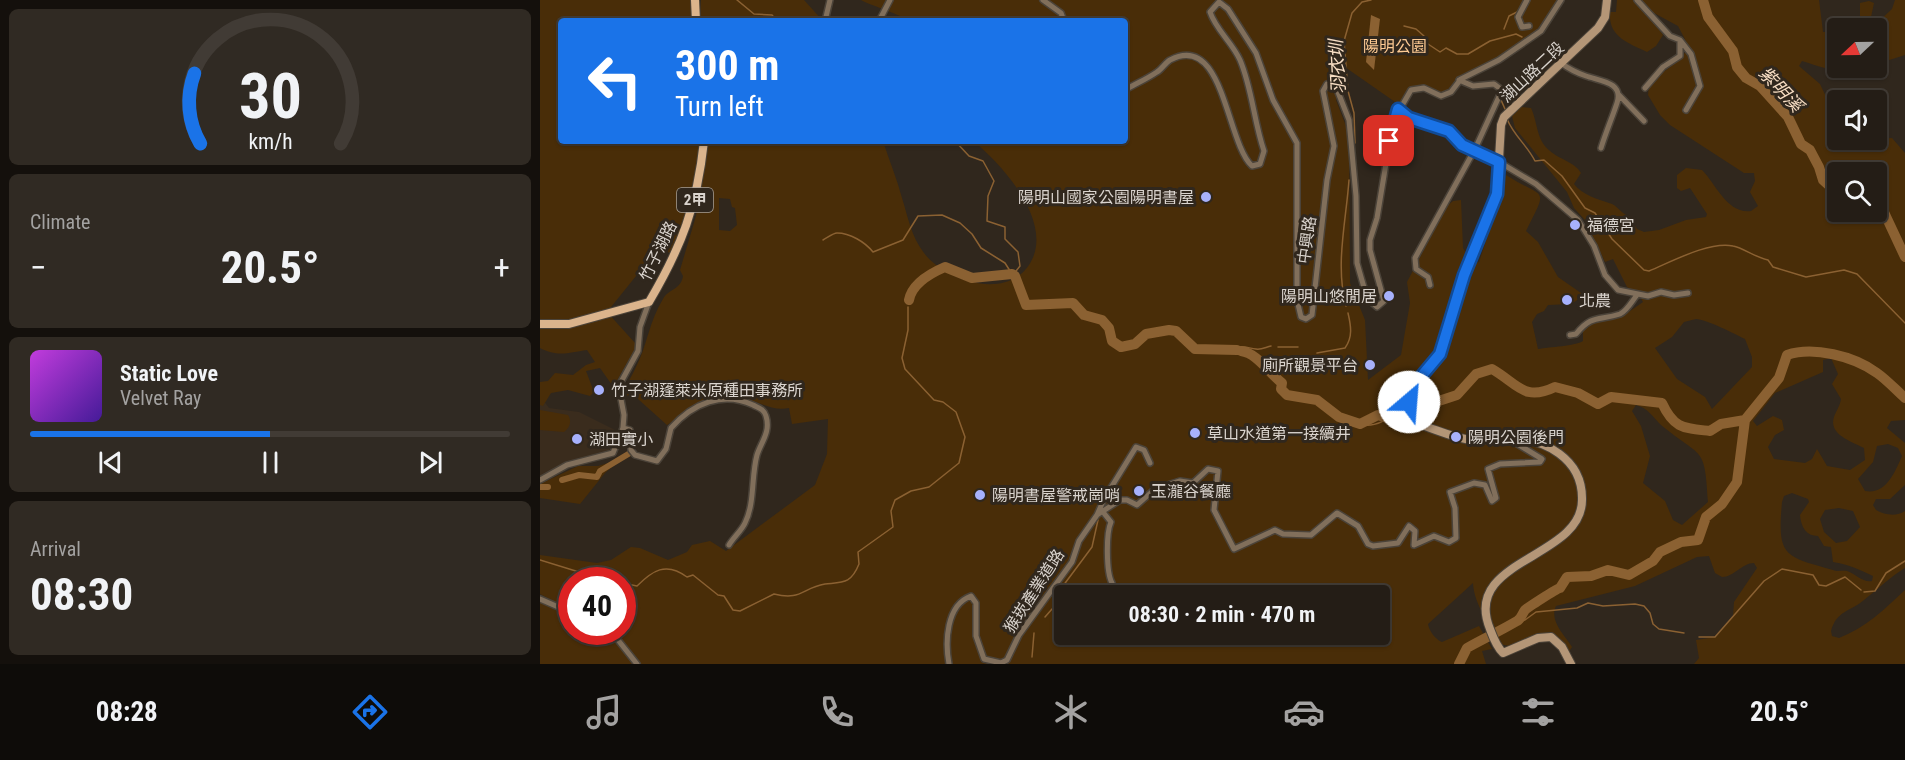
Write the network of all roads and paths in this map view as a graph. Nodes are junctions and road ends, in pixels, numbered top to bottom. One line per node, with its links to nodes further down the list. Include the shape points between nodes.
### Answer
1 (695, 0): 9 (main road)
2 (830, 0): 10 (street)
3 (890, 0): 11 (street)
4 (1043, 0): 12 (street)
5 (1527, 0): 13 (street, via 1518,17 1522,27)
6 (1561, 0): 16 (street, 中興路, via 1541,31 1499,60)
7 (1607, 0): 15 (street, 湖山路二段, via 1605,17 1598,28)
8 (1637, 0): 14 (street, via 1670,36)
9 (696, 18)
10 (826, 18)
11 (881, 18)
12 (1063, 18)
13 (1529, 26)
14 (1680, 40): 17 (street, via 1680,56 1663,67); 21 (street, via 1691,54 1700,86)
15 (1561, 63): 19 (street, via 1574,72 1611,83); 26 (street, 湖山路二段, via 1504,117)
16 (1459, 80): 20 (street, 中興路, via 1446,95 1424,88 1411,90); 25 (street, via 1473,86 1494,84 1502,90)
17 (1645, 88)
18 (1128, 89): 20 (street, 中興路, via 1160,71 1169,60 1197,58 1214,71 1247,162 1252,166 1260,164 1264,152 1243,68 1210,12 1219,2 1228,9 1256,53 1273,100 1297,143 1297,300 1301,317 1306,319 1312,315 1334,146 1323,91 1326,84 1336,87 1349,120 1357,263 1366,298 1377,307 1384,301 1370,240)
19 (1619, 95): 22 (street); 24 (street)
20 (1398, 109): 25 (street, via 1409,118 1449,131 1462,145)
21 (1686, 110)
22 (1644, 121)
23 (704, 144): 30 (main road, 竹子湖路 / 2甲, via 695,203 684,236)
24 (1601, 148)
25 (1475, 149): 26 (street); 27 (street, via 1415,258 1416,269 1428,277)
26 (1499, 162): 29 (street, via 1536,184 1578,220 1612,286); 34 (street, 湖山路二段, via 1497,194 1464,275 1440,354 1409,391 1409,402 1418,424 1472,440)
27 (1430, 285)
28 (1688, 293): 29 (street)
29 (1637, 295): 32 (street, via 1621,313 1595,317 1576,334)
30 (649, 302): 31 (main road, 竹子湖路, via 568,324); 33 (street, 竹子湖路, via 640,327 638,351 621,382)
31 (540, 324)
32 (1569, 335)
33 (623, 428): 36 (street, via 608,456 567,465); 38 (street, via 630,430 635,455 657,461 666,449 671,428 707,402 741,398 761,408 766,416 766,436 757,453 750,506 744,526)
34 (1508, 438): 37 (street, 猴崁產業道路, via 1542,459 1500,464 1488,470 1496,498 1492,501 1485,485 1474,483 1450,492 1458,529 1449,542 1434,536 1414,545 1415,531 1409,526 1398,543 1373,546 1358,526 1337,513 1311,535 1275,530 1234,549 1215,510 1219,476 1214,469 1193,483 1180,481 1155,489 1137,505 1127,500 1113,503); 45 (street, via 1530,439 1557,451 1570,462 1582,487 1582,504 1576,520 1560,537 1493,585 1484,602 1488,624 1503,653 1538,638 1551,638 1562,647)
35 (1150, 464): 37 (street, via 1144,450 1136,447 1104,499)
36 (540, 480)
37 (1100, 513): 39 (street, via 1111,522 1107,574); 44 (street, 猴崁產業道路, via 1079,541 1072,562 1024,626 1007,660 1001,663 984,659 976,636 976,603 971,596 956,606 952,618 946,645)
38 (729, 545)
39 (1112, 583)
40 (540, 599): 41 (street)
41 (558, 607)
42 (622, 645): 43 (street)
43 (637, 664)
44 (949, 664)
45 (1571, 664)

